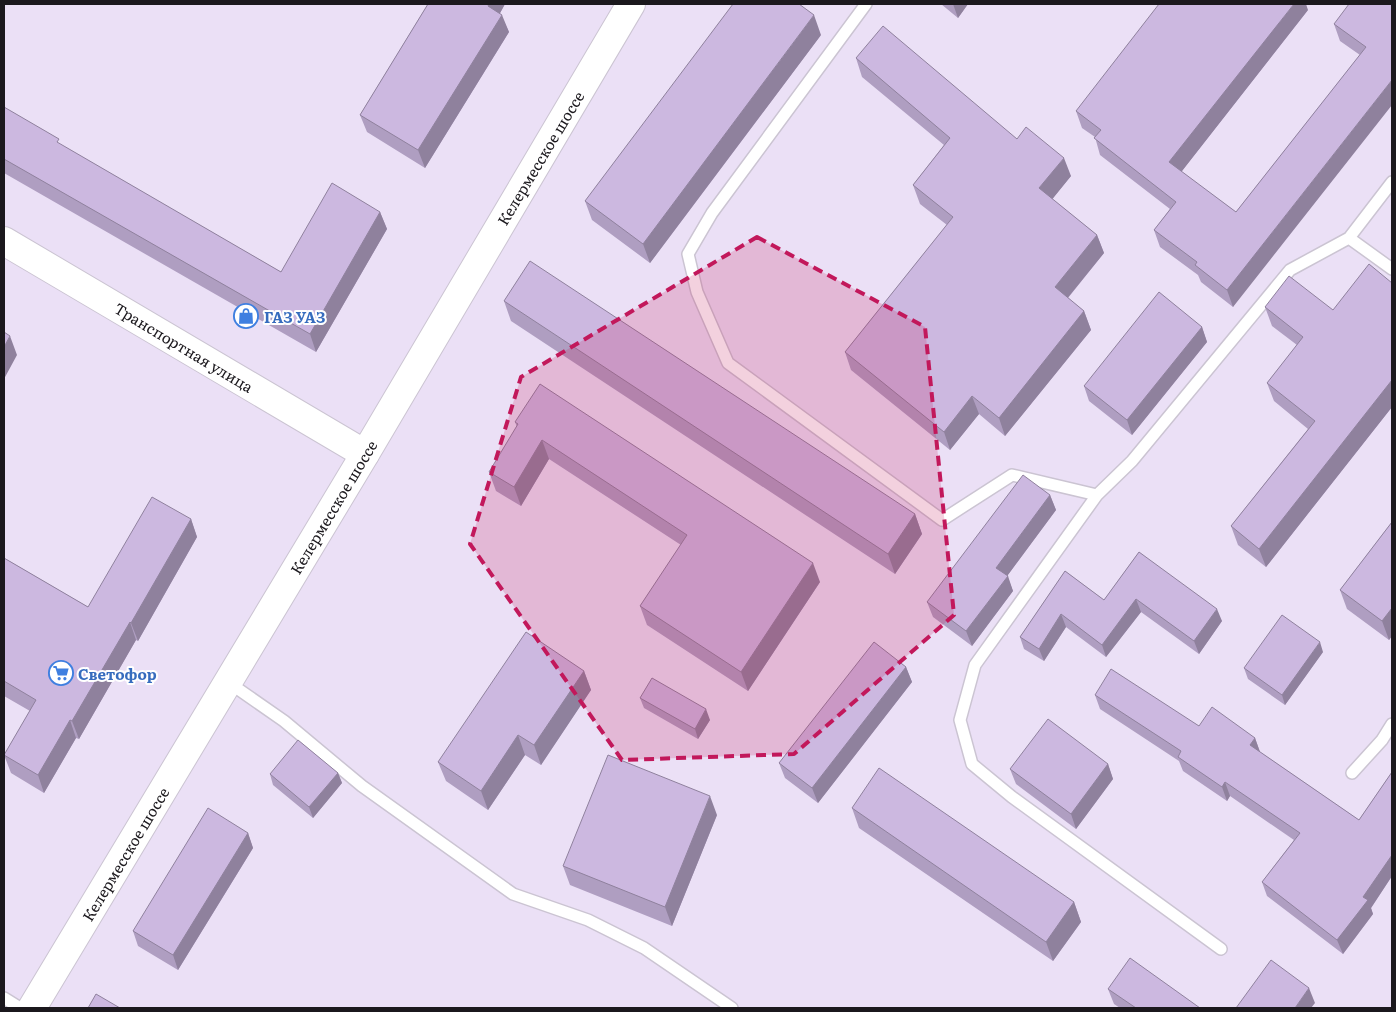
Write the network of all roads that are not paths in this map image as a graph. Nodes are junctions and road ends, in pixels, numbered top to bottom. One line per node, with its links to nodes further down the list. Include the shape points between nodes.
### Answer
1 (631, 4): 7 (main road, Келермесское шоссе)
2 (866, 4): 8 (lane, via 712,213 688,254 697,292 728,363 942,520 1012,475)
3 (1392, 182): 4 (lane)
4 (1349, 238): 6 (lane); 8 (lane, via 1290,270 1132,461)
5 (4, 241): 7 (main road, Транспортная улица)
6 (1392, 269)
7 (365, 454): 9 (main road, Келермесское шоссе)
8 (1097, 495): 12 (lane, via 975,665 960,720 972,764 1012,797)
9 (228, 682): 15 (main road, Келермесское шоссе); 16 (lane, via 284,721 362,786 513,894 588,920 644,948)
10 (1392, 724): 11 (lane)
11 (1352, 773)
12 (1221, 949)
13 (4, 998): 14 (lane)
14 (20, 1008)
15 (32, 1008)
16 (732, 1008)

